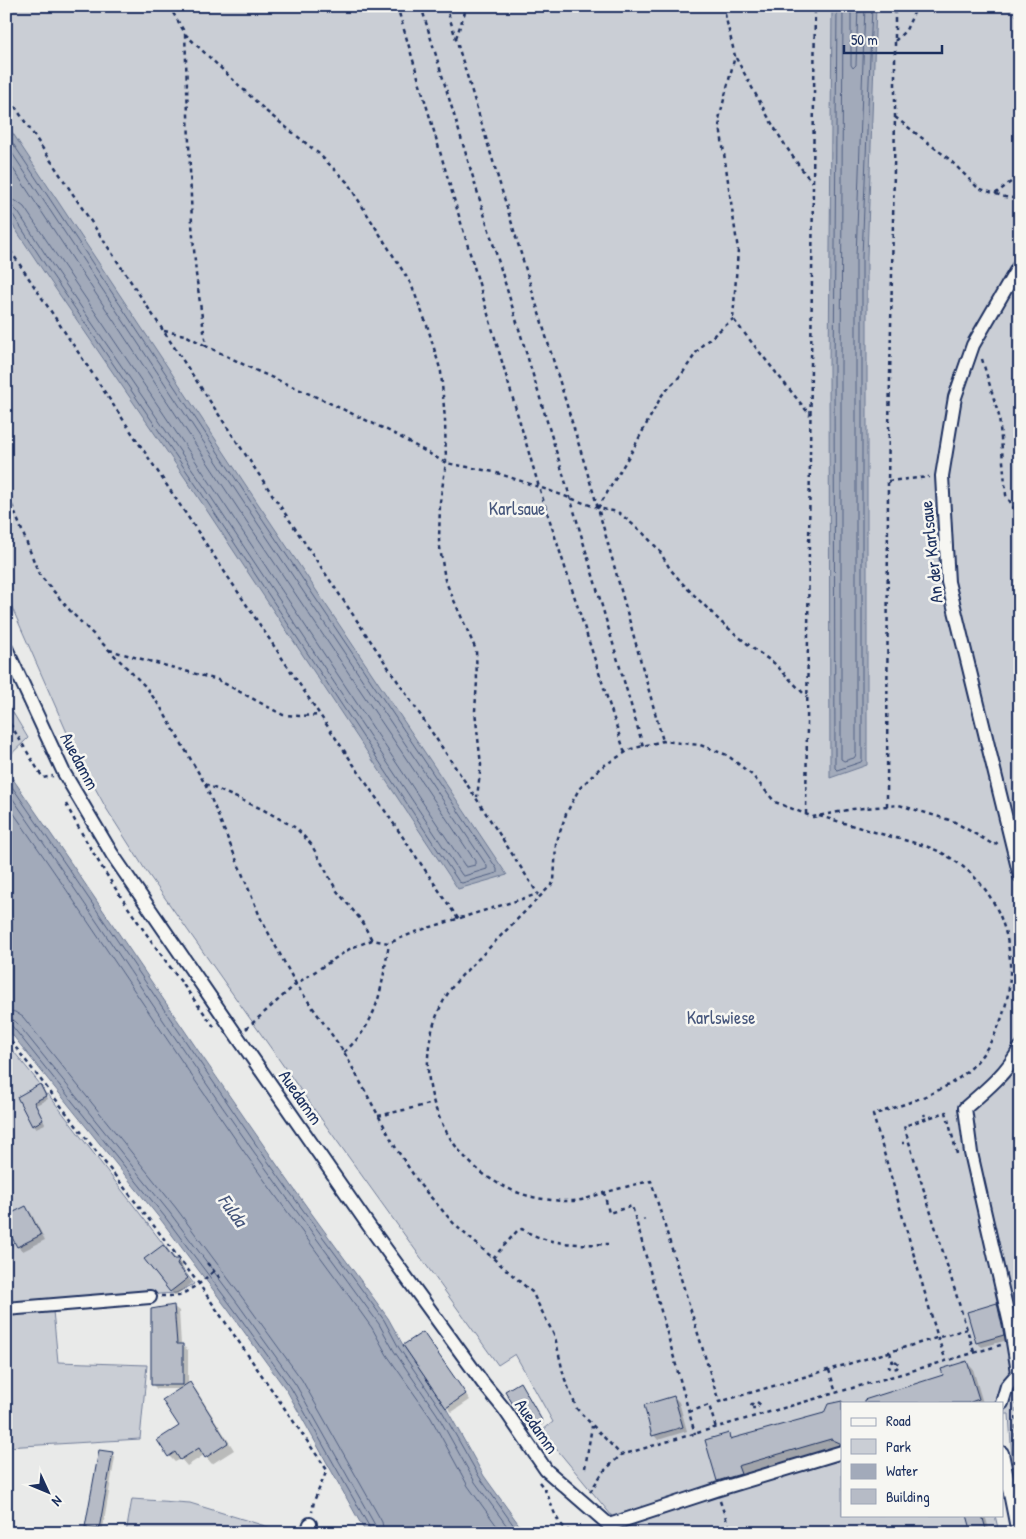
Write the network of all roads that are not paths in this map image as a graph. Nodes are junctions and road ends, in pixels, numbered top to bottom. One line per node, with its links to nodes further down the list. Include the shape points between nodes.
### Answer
1 (1020, 264): 3 (street, An der Karlsaue, via 973,345 955,397 942,476 948,582)
2 (6, 648): 11 (street, Auedamm, via 64,772 108,846 237,1036 369,1226 482,1382 506,1410 546,1470)
3 (1020, 876)
4 (1020, 1048): 7 (street, via 990,1086 965,1108 971,1153)
5 (150, 1297): 6 (street)
6 (6, 1309)
7 (1019, 1372): 8 (street, via 1007,1386)
8 (1002, 1402)
9 (841, 1452): 11 (street, via 716,1490)
10 (1004, 1463): 12 (street)
11 (612, 1529)
12 (1018, 1533)

